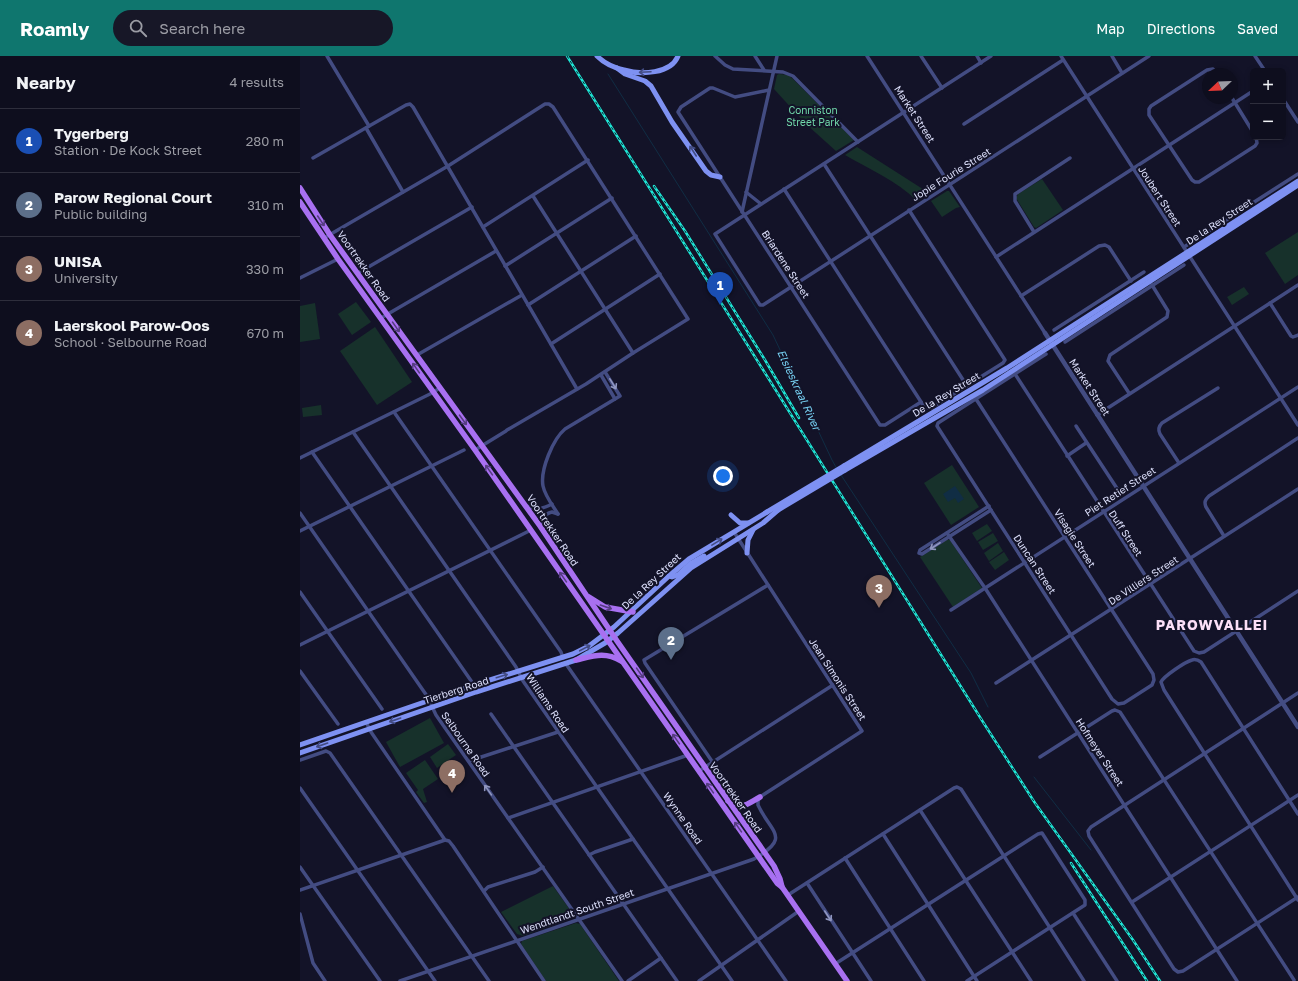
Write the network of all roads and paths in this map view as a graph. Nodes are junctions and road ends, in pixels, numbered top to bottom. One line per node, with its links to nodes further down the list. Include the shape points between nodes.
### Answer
1 (327, 56): 34 (street)
2 (597, 56): 17 (main road)
3 (678, 56): 17 (main road, one-way to 17, via 670,66 657,71 635,72)
4 (715, 56): 19 (street, via 731,68)
5 (754, 56): 19 (street)
6 (777, 56): 20 (street)
7 (867, 56): 31 (street, Market Street)
8 (921, 56): 23 (street)
9 (977, 56): 16 (street)
10 (991, 56): 16 (street)
11 (1060, 56): 15 (street, Joubert Street)
12 (1112, 56): 21 (street)
13 (1149, 56): 21 (street, Jopie Fourie Street)
14 (1255, 56): 18 (street)
15 (1063, 60): 26 (street, Joubert Street); 33 (street)
16 (981, 63): 23 (street)
17 (617, 68): 46 (main road, one-way to 17, via 706,171 651,86)
18 (1263, 68)
19 (764, 70): 20 (street)
20 (774, 71): 24 (street); 37 (street, via 786,72 793,76)
21 (1122, 73): 26 (street, Jopie Fourie Street)
22 (1202, 73): 38 (street, via 1149,108 1149,115)
23 (942, 88): 31 (street)
24 (769, 90): 46 (street, Briardene Street, via 735,96 712,88 678,111); 53 (street)
25 (1250, 93): 27 (street)
26 (1087, 96): 44 (street, Joubert Street); 48 (street, Jopie Fourie Street)
27 (1238, 101)
28 (1233, 104): 38 (street)
29 (1236, 104): 35 (street)
30 (1286, 104): 32 (street)
31 (903, 113): 37 (street); 48 (street, Market Street)
32 (1298, 122)
33 (964, 124)
34 (368, 127): 39 (street); 43 (street, via 410,104); 52 (street)
35 (1250, 127)
36 (1256, 140): 38 (street, via 1255,146 1196,183)
37 (858, 142): 42 (street)
38 (1169, 145): 44 (street)
39 (313, 158)
40 (1070, 158): 62 (street, via 1015,194 1015,201)
41 (588, 160): 43 (street, via 553,107 545,104); 54 (street); 55 (street)
42 (824, 164): 51 (street); 66 (street)
43 (448, 166): 52 (street); 58 (street)
44 (1133, 168): 62 (street); 68 (street, Joubert Street)
45 (1298, 174): 68 (street, De la Rey Street)
46 (720, 177): 60 (street, Briardene Street)
47 (1298, 181): 70 (main road, De la Rey Street)
48 (950, 185): 59 (street, Jopie Fourie Street); 71 (street, Market Street)
49 (1298, 185): 70 (main road, De la Rey Street)
50 (300, 188): 64 (main road, Voortrekker Road, one-way to 64)
51 (784, 189): 57 (street); 73 (street)
52 (403, 192): 64 (street)
53 (746, 192): 57 (street); 60 (street)
54 (533, 196): 61 (street); 63 (street)
55 (612, 198): 63 (street); 65 (street)
56 (300, 202): 67 (main road, Voortrekker Road)
57 (761, 204): 60 (street)
58 (472, 207): 61 (street); 78 (street)
59 (909, 210): 66 (street, Jopie Fourie Street); 105 (street, De la Rey Street, via 1005,358 1004,363)
60 (743, 213): 84 (street, Briardene Street); 84 (street, Jopie Fourie Street, via 715,234 761,305)
61 (483, 227): 69 (street)
62 (1034, 232): 71 (street)
63 (556, 234): 75 (street); 76 (street)
64 (330, 235): 67 (street); 78 (main road, Voortrekker Road)
65 (636, 236): 76 (street); 79 (street)
66 (870, 236): 73 (street, Jopie Fourie Street); 105 (street)
67 (324, 238): 72 (main road, Voortrekker Road)
68 (1184, 247): 70 (street, Joubert Street)
69 (496, 250): 75 (street); 90 (street)
70 (1188, 254): 92 (street, Joubert Street); 97 (main road, De la Rey Street)
71 (996, 257): 86 (street, Market Street)
72 (338, 259): 80 (street); 91 (main road, Voortrekker Road)
73 (831, 261): 84 (street, Jopie Fourie Street); 115 (street)
74 (1184, 265): 82 (street)
75 (505, 266): 85 (street)
76 (581, 271): 88 (street); 89 (street)
77 (1144, 272): 81 (street)
78 (358, 273): 90 (main road, Voortrekker Road)
79 (660, 274): 89 (street); 99 (street, via 688,319)
80 (300, 278)
81 (1131, 281): 86 (street, via 1109,247 1104,244); 93 (street)
82 (1152, 285): 96 (street); 111 (street, via 1168,311 1167,317 1108,357 1108,361)
83 (1298, 285): 87 (street)
84 (791, 287): 120 (street, Briardene Street)
85 (522, 294): 88 (street); 101 (street)
86 (1022, 296): 94 (street, Market Street)
87 (1270, 303): 92 (street); 95 (street, via 1291,336)
88 (528, 305): 98 (street)
89 (605, 309): 98 (street); 99 (street)
90 (387, 314): 91 (street); 101 (main road, Voortrekker Road, one-way to 101)
91 (382, 318): 110 (main road, Voortrekker Road, one-way to 91)
92 (1234, 326): 111 (street); 112 (street, Joubert Street)
93 (1054, 330)
94 (1044, 333): 97 (street, Market Street)
95 (1298, 335)
96 (1064, 342)
97 (1051, 343): 117 (street, Market Street); 133 (main road, De la Rey Street, via 983,390)
98 (551, 344): 109 (street)
99 (633, 353): 102 (street)
100 (1046, 354): 103 (street, De la Rey Street)
101 (417, 355): 107 (main road, Voortrekker Road)
102 (605, 372): 104 (street); 113 (street, one-way to 113, via 620,396)
103 (1015, 374): 114 (street, De la Rey Street); 129 (street, Duff Street)
104 (600, 375): 109 (street); 113 (street)
105 (967, 386): 115 (street, De la Rey Street, via 932,408 926,408)
106 (1298, 387): 112 (street, Piet Retief Street)
107 (440, 388): 110 (street); 125 (main road, Voortrekker Road, one-way to 125)
108 (1218, 388): 131 (street, via 1160,426 1160,434)
109 (577, 389): 125 (street)
110 (433, 392): 116 (street); 127 (main road, Voortrekker Road)
111 (1129, 393): 117 (street)
112 (1280, 398): 119 (street, Joubert Street); 131 (street, Piet Retief Street)
113 (615, 399): 138 (street, via 560,433 547,458 543,476 543,486)
114 (976, 399): 118 (street, De la Rey Street); 156 (street, Visagie Street)
115 (921, 402): 120 (street, De la Rey Street)
116 (394, 412): 122 (street); 132 (street)
117 (1097, 414): 135 (street, Market Street)
118 (937, 425): 143 (street, Duncan Street)
119 (1298, 425)
120 (881, 426)
121 (1076, 426): 124 (street)
122 (353, 432): 128 (street); 134 (street, Williams Road)
123 (1298, 438): 155 (street, via 1206,499 1206,507)
124 (1086, 443): 129 (street); 137 (street)
125 (482, 445): 127 (street); 141 (main road, Voortrekker Road)
126 (464, 450): 132 (street)
127 (475, 450): 150 (main road, Voortrekker Road, one-way to 127)
128 (312, 452): 130 (street); 140 (street)
129 (1067, 456): 144 (street, Duff Street)
130 (300, 458)
131 (1179, 463): 135 (street, Piet Retief Street)
132 (432, 466): 134 (street); 158 (street)
133 (845, 468): 147 (main road, De la Rey Street, bridge); 149 (main road, De la Rey Street, bridge, via 778,510)
134 (390, 486): 140 (street); 163 (street, Williams Road)
135 (1143, 487): 144 (street, Piet Retief Street); 161 (street, Market Street)
136 (1298, 489): 155 (street, De Villiers Street)
137 (1120, 493)
138 (548, 498): 139 (street); 142 (street)
139 (552, 504): 142 (street); 152 (street, via 558,514 552,512 545,516 542,520)
140 (350, 506): 148 (street); 168 (street)
141 (526, 506): 142 (street, via 537,509); 152 (main road, Voortrekker Road)
142 (545, 507)
143 (990, 508): 154 (street); 162 (street, Duncan Street)
144 (1103, 512): 156 (street, Piet Retief Street); 165 (street, Duff Street)
145 (300, 514): 148 (street, Selbourne Road)
146 (731, 515): 147 (main road, via 740,523)
147 (748, 524): 153 (main road, De la Rey Street)
148 (309, 526): 151 (street); 174 (street, Selbourne Road)
149 (754, 529): 157 (main road, De la Rey Street); 160 (main road, via 748,540)
150 (531, 530): 158 (street); 180 (main road, Voortrekker Road, one-way to 150)
151 (300, 531)
152 (543, 531): 171 (main road, Voortrekker Road)
153 (734, 532): 157 (street, Jean Simonis Street); 164 (main road, De la Rey Street, one-way to 153, via 689,558)
154 (948, 535): 154 (street, one-way to 154, via 922,554 920,553 920,550); 167 (street, Hofmeyer Street)
155 (1224, 536): 161 (street, De Villiers Street)
156 (1064, 537): 162 (street, Piet Retief Street); 173 (street, Visagie Street)
157 (738, 538): 159 (main road, De la Rey Street); 160 (street, Jean Simonis Street)
158 (490, 551): 163 (street); 182 (street)
159 (714, 553): 164 (main road, via 695,561 676,576); 178 (main road, De la Rey Street, via 691,568)
160 (747, 553): 166 (street, Jean Simonis Street)
161 (1189, 559): 165 (street, De Villiers Street); 176 (street, Market Street)
162 (1025, 563): 167 (street, Piet Retief Street); 179 (street, Duncan Street)
163 (449, 571): 168 (street); 188 (street, Williams Road)
164 (669, 576): 175 (main road, De la Rey Street)
165 (1150, 584): 173 (street, De Villiers Street); 176 (street, Duff Street, via 1197,653 1204,652)
166 (768, 585): 192 (street, Jean Simonis Street); 215 (street, via 644,660)
167 (985, 588): 172 (street, Piet Retief Street); 184 (street, Hofmeyer Street)
168 (409, 591): 174 (street); 191 (street)
169 (1298, 591): 176 (street)
170 (300, 592): 177 (street)
171 (584, 593): 175 (main road, one-way to 175, via 604,606); 178 (main road, Voortrekker Road)
172 (951, 610)
173 (1111, 610): 179 (street, De Villiers Street); 195 (street, Visagie Street, via 1154,680 1149,687)
174 (368, 612): 177 (street); 194 (street, Selbourne Road)
175 (632, 612): 178 (main road, De la Rey Street)
176 (1236, 630): 196 (street, Market Street)
177 (328, 631): 181 (street); 198 (street)
178 (612, 633): 180 (main road, Tierberg Road); 216 (main road, Voortrekker Road, one-way to 216)
179 (1072, 635): 184 (street, De Villiers Street); 195 (street, Duncan Street, via 1112,699 1118,704)
180 (606, 638): 182 (main road, Tierberg Road, one-way to 180); 183 (main road, Tierberg Road); 185 (main road, Voortrekker Road)
181 (300, 645)
182 (564, 658): 188 (main road, Tierberg Road)
183 (576, 660): 185 (main road, via 603,654); 186 (main road, Tierberg Road)
184 (1031, 661): 190 (street, De Villiers Street); 206 (street, Hofmeyer Street)
185 (623, 662): 211 (main road, Voortrekker Road, one-way to 185)
186 (566, 664): 189 (main road, Tierberg Road); 217 (street, Wynne Road)
187 (300, 670): 201 (street)
188 (518, 671): 189 (street, Williams Road); 191 (main road, Tierberg Road, one-way to 188)
189 (521, 678): 197 (main road, Tierberg Road); 205 (street, Williams Road)
190 (996, 683)
191 (474, 685): 194 (main road, Tierberg Road)
192 (833, 685): 215 (street); 223 (street, Jean Simonis Street, via 862,731)
193 (1298, 693): 196 (street)
194 (429, 700): 197 (street, Selbourne Road); 200 (main road, Tierberg Road)
195 (1124, 703)
196 (1283, 703): 202 (street, Market Street); 204 (street)
197 (432, 708): 203 (main road, Tierberg Road, one-way to 203); 214 (street, Selbourne Road)
198 (382, 709)
199 (491, 714): 208 (street)
200 (366, 722): 203 (street); 207 (main road, Tierberg Road)
201 (338, 724)
202 (1298, 727)
203 (369, 729): 209 (main road, Tierberg Road, one-way to 209); 235 (street)
204 (1243, 729): 210 (street); 210 (street, via 1200,662 1190,660 1161,682); 226 (street)
205 (558, 732): 208 (street); 220 (street, Williams Road)
206 (1077, 733): 212 (street); 219 (street, via 1112,711 1118,710); 228 (street, Hofmeyer Street)
207 (300, 745)
208 (514, 746): 214 (street); 227 (street)
209 (300, 753)
210 (1204, 754): 219 (street); 232 (street)
211 (688, 755): 217 (street); 218 (main road, Voortrekker Road)
212 (1040, 757)
213 (300, 760): 238 (street, via 329,752)
214 (469, 761): 231 (street, Selbourne Road, one-way to 214)
215 (713, 763): 216 (street); 224 (street)
216 (705, 768): 218 (street); 225 (main road, Voortrekker Road)
217 (641, 772): 220 (street); 246 (street, Wynne Road)
218 (699, 772): 240 (main road, Voortrekker Road, one-way to 218)
219 (1164, 779): 228 (street); 236 (street)
220 (597, 787): 227 (street); 234 (street, Williams Road)
221 (300, 788): 245 (street)
222 (1298, 795): 226 (street)
223 (760, 797): 225 (main road, via 744,806); 237 (street, via 758,805 776,836 774,844)
224 (736, 798)
225 (728, 800): 237 (main road, Voortrekker Road)
226 (1289, 800): 230 (street); 232 (street)
227 (553, 803): 231 (street); 239 (street)
228 (1124, 806): 247 (street, Hofmeyer Street); 257 (street, via 1090,827 1088,831)
229 (920, 810): 233 (street); 241 (street, via 954,788 960,788); 248 (street)
230 (1298, 814)
231 (508, 818): 244 (street, Selbourne Road)
232 (1250, 826): 236 (street); 256 (street)
233 (883, 834): 242 (street); 259 (street)
234 (633, 839): 239 (street); 252 (street, Williams Road)
235 (445, 840): 238 (street); 254 (street, via 451,843)
236 (1210, 851): 247 (street); 264 (street)
237 (764, 853): 240 (street, Wendtlandt South Street); 251 (main road, Voortrekker Road, via 780,879)
238 (402, 855): 245 (street); 272 (street)
239 (589, 855): 258 (street)
240 (758, 856): 246 (street, Wendtlandt South Street); 251 (main road, Voortrekker Road)
241 (1003, 856): 248 (street); 261 (street, via 1042,833 1085,900 1086,903); 266 (street)
242 (845, 858): 249 (street); 265 (street)
243 (300, 867): 250 (street)
244 (543, 867): 254 (street, via 488,887); 263 (street, Selbourne Road)
245 (358, 870): 250 (street); 276 (street)
246 (711, 873): 252 (street, Wendtlandt South Street); 268 (street, Wynne Road)
247 (1170, 877): 257 (street); 269 (street, Hofmeyer Street)
248 (966, 880): 259 (street); 270 (street)
249 (807, 883): 255 (street); 271 (street, one-way to 271)
250 (313, 885): 253 (street); 281 (street)
251 (782, 888): 255 (main road, Voortrekker Road)
252 (667, 889): 258 (street, Wendtlandt South Street); 275 (street, Williams Road)
253 (300, 890)
254 (484, 891): 267 (street)
255 (788, 895): 260 (main road, Voortrekker Road)
256 (1298, 898): 264 (street)
257 (1132, 902): 269 (street, via 1178,972)
258 (623, 904): 263 (street, Wendtlandt South Street); 273 (street)
259 (928, 904): 265 (street); 277 (street)
260 (799, 911): 268 (street); 274 (main road, Voortrekker Road)
261 (1073, 913): 266 (street); 299 (street)
262 (300, 914): 280 (street, via 313,963)
263 (579, 920): 267 (street, Wendtlandt South Street); 286 (street, Selbourne Road)
264 (1257, 923): 269 (street); 279 (street)
265 (891, 928): 271 (street); 294 (street)
266 (1050, 928): 270 (street); 298 (street)
267 (517, 940): 272 (street, Wendtlandt South Street); 285 (street)
268 (758, 940): 275 (street); 291 (street, Wynne Road)
269 (1217, 949): 300 (street, Hofmeyer Street)
270 (1012, 952): 277 (street); 297 (street)
271 (852, 953): 274 (street); 293 (street)
272 (472, 956): 276 (street, Wendtlandt South Street); 284 (street)
273 (661, 958): 287 (street); 288 (street)
274 (835, 964): 292 (main road, Voortrekker Road)
275 (721, 965): 289 (street); 290 (street, Williams Road)
276 (428, 971): 282 (street, Wendtlandt South Street); 283 (street)
277 (974, 976): 295 (street); 296 (street)
278 (1298, 977): 279 (street)
279 (1293, 980)
280 (325, 981)
281 (380, 981)
282 (400, 981)
283 (435, 981)
284 (490, 981)
285 (544, 981)
286 (622, 981)
287 (628, 981)
288 (677, 981)
289 (699, 981)
290 (732, 981)
291 (786, 981)
292 (847, 981)
293 (871, 981)
294 (924, 981)
295 (967, 981)
296 (978, 981)
297 (1031, 981)
298 (1084, 981)
299 (1117, 981)
300 (1237, 981)

